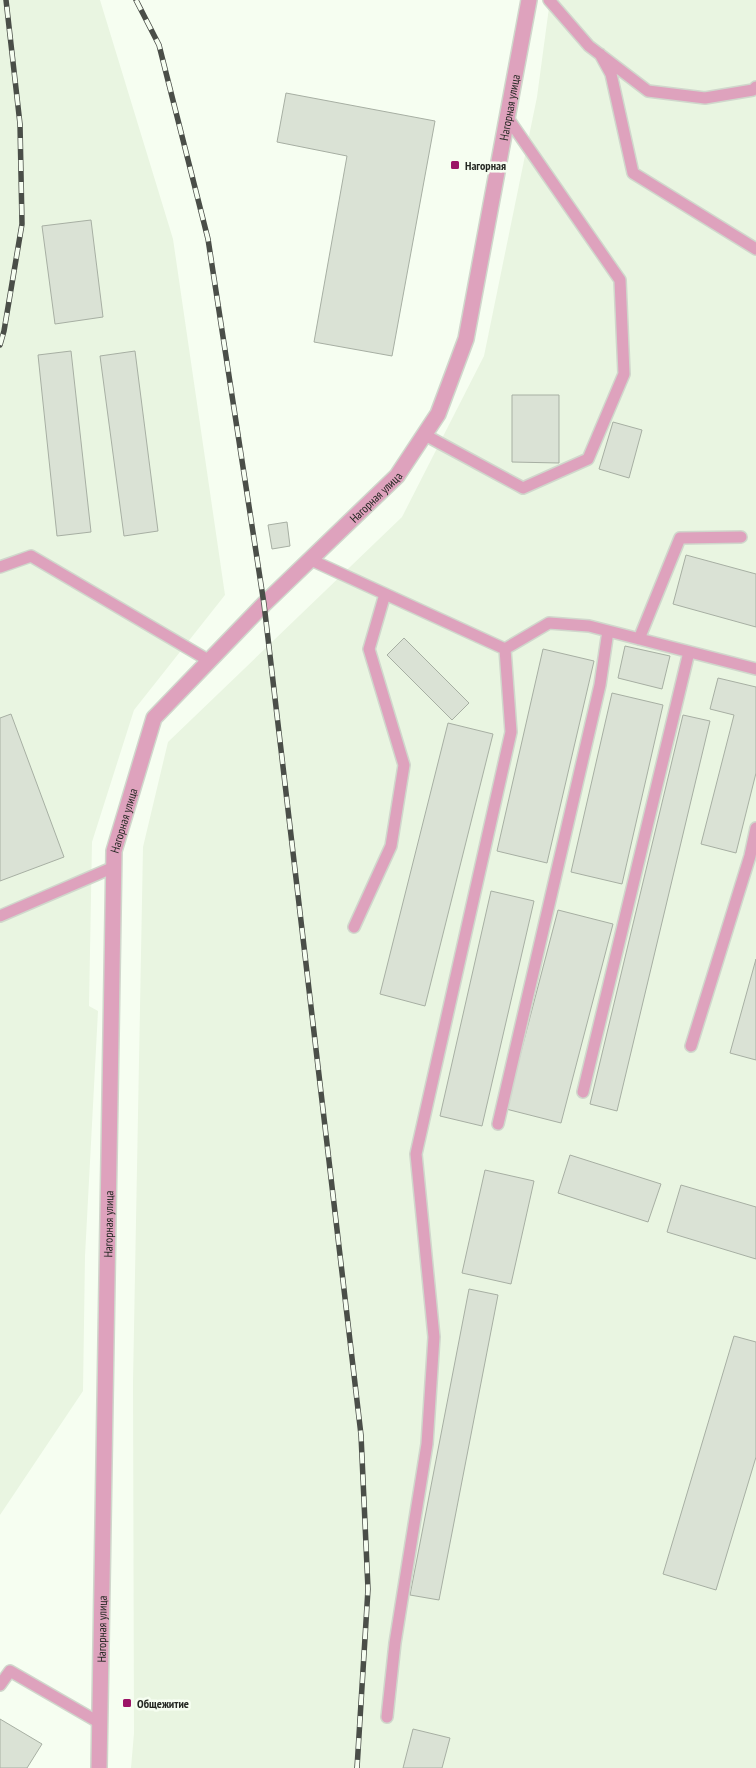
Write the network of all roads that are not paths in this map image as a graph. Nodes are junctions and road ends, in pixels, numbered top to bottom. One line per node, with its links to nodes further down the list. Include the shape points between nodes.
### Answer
1 (529, 0): 5 (street, Нагорная улица)
2 (549, 0): 3 (lane, via 589,46)
3 (600, 54): 4 (lane, via 648,91 705,98); 6 (lane, via 611,74 633,172)
4 (756, 87)
5 (507, 117): 7 (street, Нагорная улица, via 466,339 438,414); 7 (lane, via 620,280 624,374 588,459 523,488)
6 (756, 249)
7 (425, 435): 9 (street, Нагорная улица, via 397,476)
8 (741, 537): 13 (lane, via 680,538)
9 (309, 559): 11 (lane); 16 (street, Нагорная улица)
10 (0, 567): 16 (lane, via 31,556)
11 (385, 594): 14 (lane); 21 (lane, via 369,649 404,765 391,846)
12 (608, 631): 13 (lane); 14 (lane, via 549,623); 24 (lane, via 600,685)
13 (639, 639): 15 (lane)
14 (504, 649): 26 (lane, via 511,732 416,1154 434,1337 427,1444 395,1642)
15 (689, 652): 17 (lane); 23 (lane)
16 (208, 660): 19 (street, Нагорная улица, via 154,718 114,851)
17 (756, 669)
18 (756, 828): 22 (lane)
19 (114, 867): 20 (lane); 27 (street, Нагорная улица)
20 (0, 916)
21 (354, 926)
22 (691, 1046)
23 (583, 1092)
24 (498, 1124)
25 (0, 1685): 27 (lane, via 10,1671)
26 (387, 1717)
27 (100, 1724): 28 (street, Нагорная улица)
28 (99, 1768)

